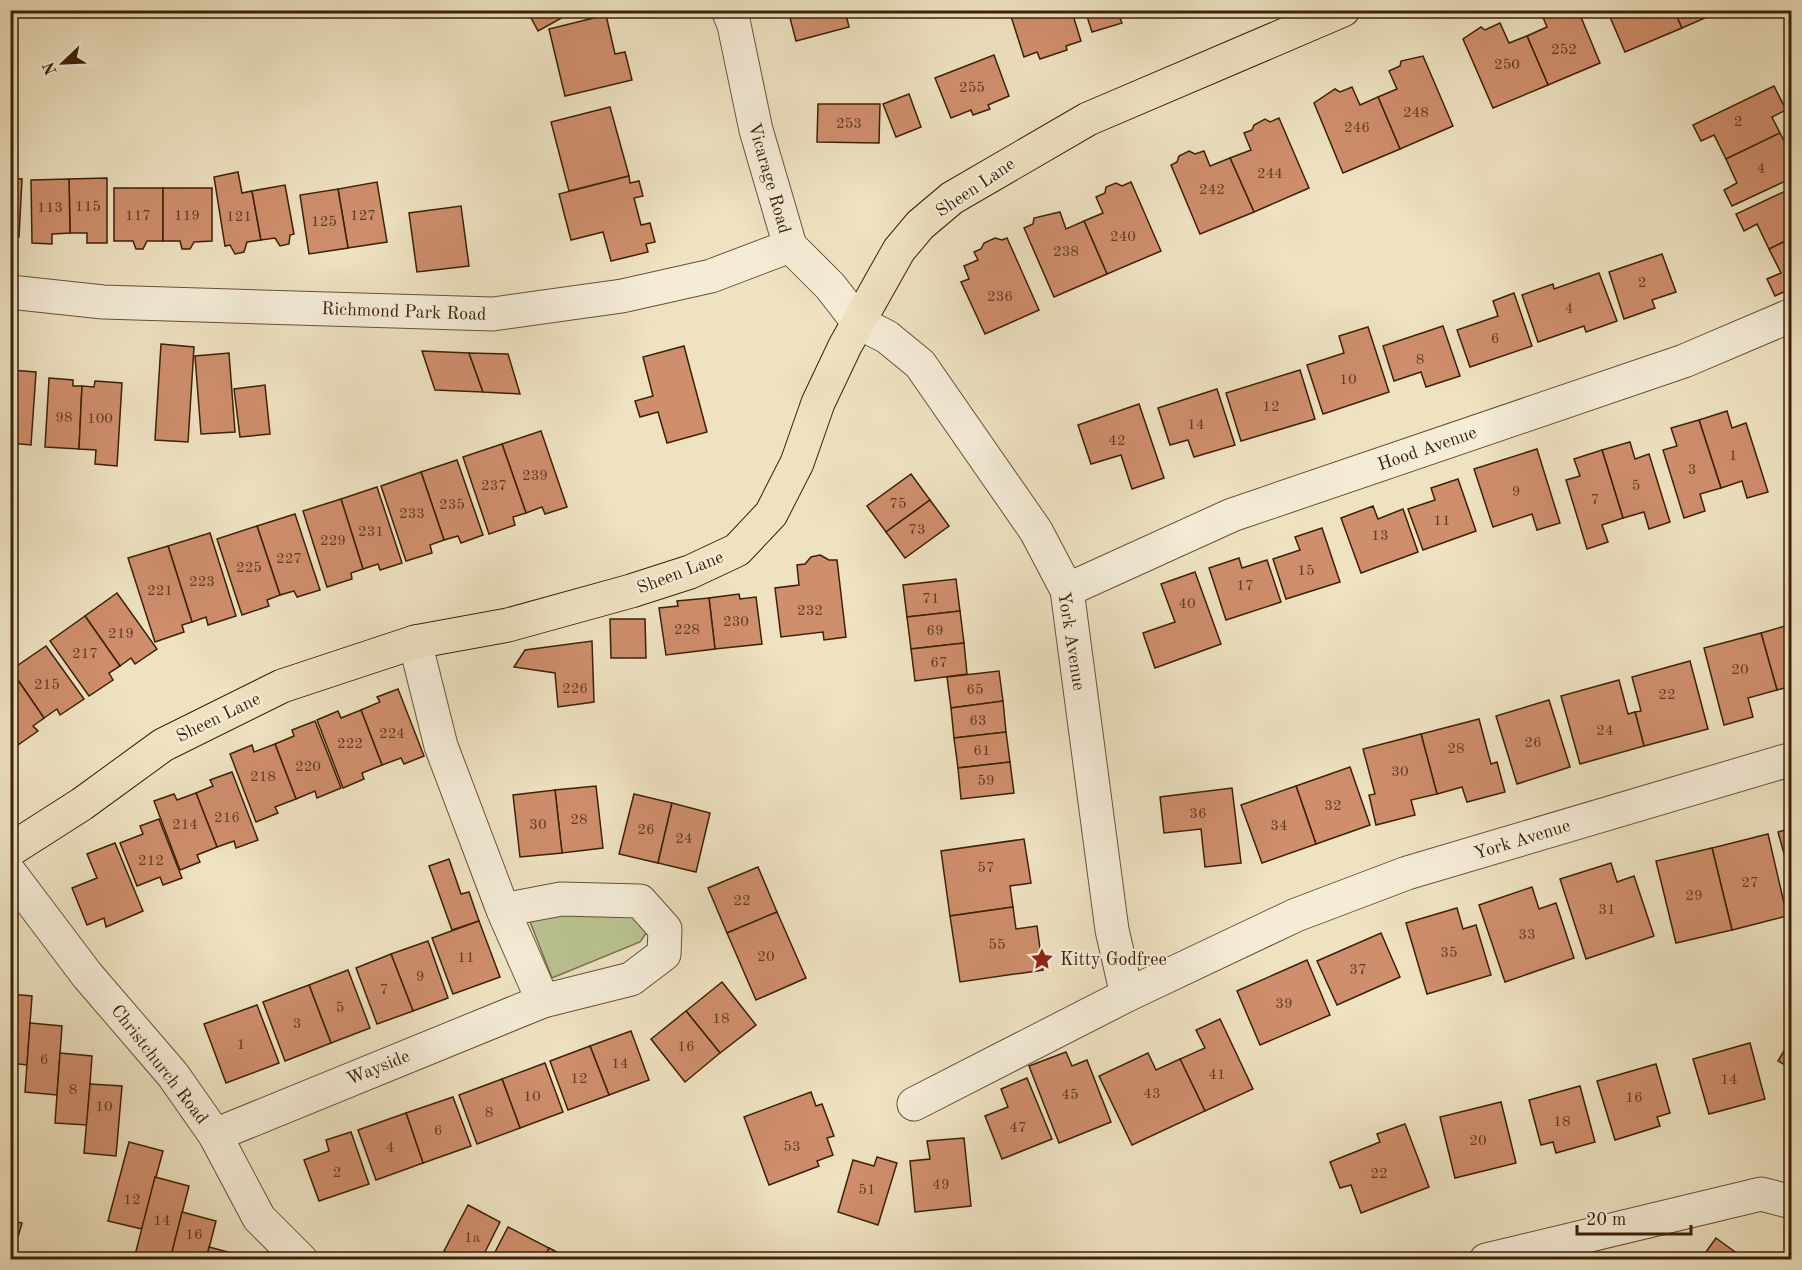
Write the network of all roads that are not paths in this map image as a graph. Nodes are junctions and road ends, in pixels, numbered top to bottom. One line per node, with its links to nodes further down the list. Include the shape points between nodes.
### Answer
1 (728, 10): 3 (street, Vicarage Road, via 756,130)
2 (1343, 10): 6 (main road, Sheen Lane, via 1088,119 952,198 899,249)
3 (790, 246): 4 (street, Richmond Park Road, via 711,276 622,296 493,314 103,302); 6 (street, Vicarage Road, via 830,286)
4 (10, 292)
5 (1791, 315): 7 (street, Hood Avenue, via 1684,362 1232,515)
6 (858, 322): 7 (street, York Avenue, via 887,337 920,364 1036,531); 8 (main road, Sheen Lane, via 818,403 797,463 771,514 737,550 690,572 631,591 508,625)
7 (1067, 590): 13 (street, York Avenue, via 1112,930)
8 (415, 642): 10 (main road, Sheen Lane, via 282,686 219,715 163,745 82,804); 12 (street, via 441,746)
9 (1791, 759): 13 (street, York Avenue, via 1407,873 1296,915)
10 (10, 849)
11 (10, 873): 16 (street, Christchurch Road, via 87,975 173,1075)
12 (503, 910): 14 (street); 14 (street, Wayside, via 561,899 640,901 665,929 664,954 631,979)
13 (1127, 995): 15 (street, York Avenue)
14 (543, 1001): 16 (street, Wayside)
15 (914, 1104)
16 (215, 1135): 18 (street, Christchurch Road, via 259,1218)
17 (1791, 1202): 19 (street, via 1761,1194)
18 (302, 1260)
19 (1486, 1260)

